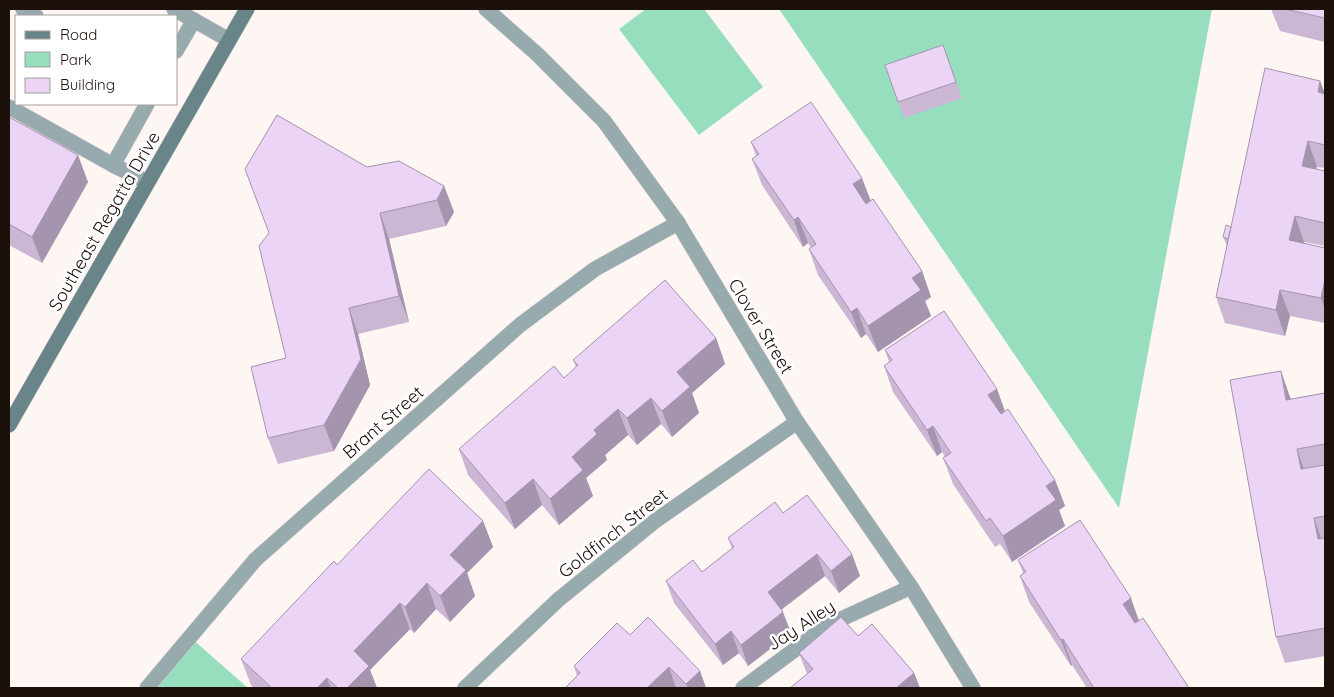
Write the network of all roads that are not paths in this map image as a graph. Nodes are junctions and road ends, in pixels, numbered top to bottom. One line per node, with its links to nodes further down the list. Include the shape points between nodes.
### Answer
1 (23, 9): 5 (street)
2 (174, 9): 6 (street)
3 (247, 9): 7 (main road, Southeast Regatta Drive)
4 (486, 9): 13 (street, Clover Street, via 604,121)
5 (34, 15)
6 (194, 20): 7 (street); 8 (street)
7 (229, 40): 12 (main road, Southeast Regatta Drive)
8 (178, 48)
9 (146, 105): 11 (street)
10 (9, 107): 11 (street)
11 (113, 165): 12 (street)
12 (147, 182): 15 (main road, Southeast Regatta Drive)
13 (678, 223): 14 (street, Clover Street); 17 (street, Brant Street, via 595,270 520,326 255,560)
14 (797, 422): 16 (street, Clover Street); 18 (street, Goldfinch Street, via 640,533 558,600)
15 (9, 425)
16 (912, 587): 19 (street, Jay Alley, via 828,625); 20 (street, Clover Street)
17 (147, 688)
18 (464, 688)
19 (743, 688)
20 (973, 688)

